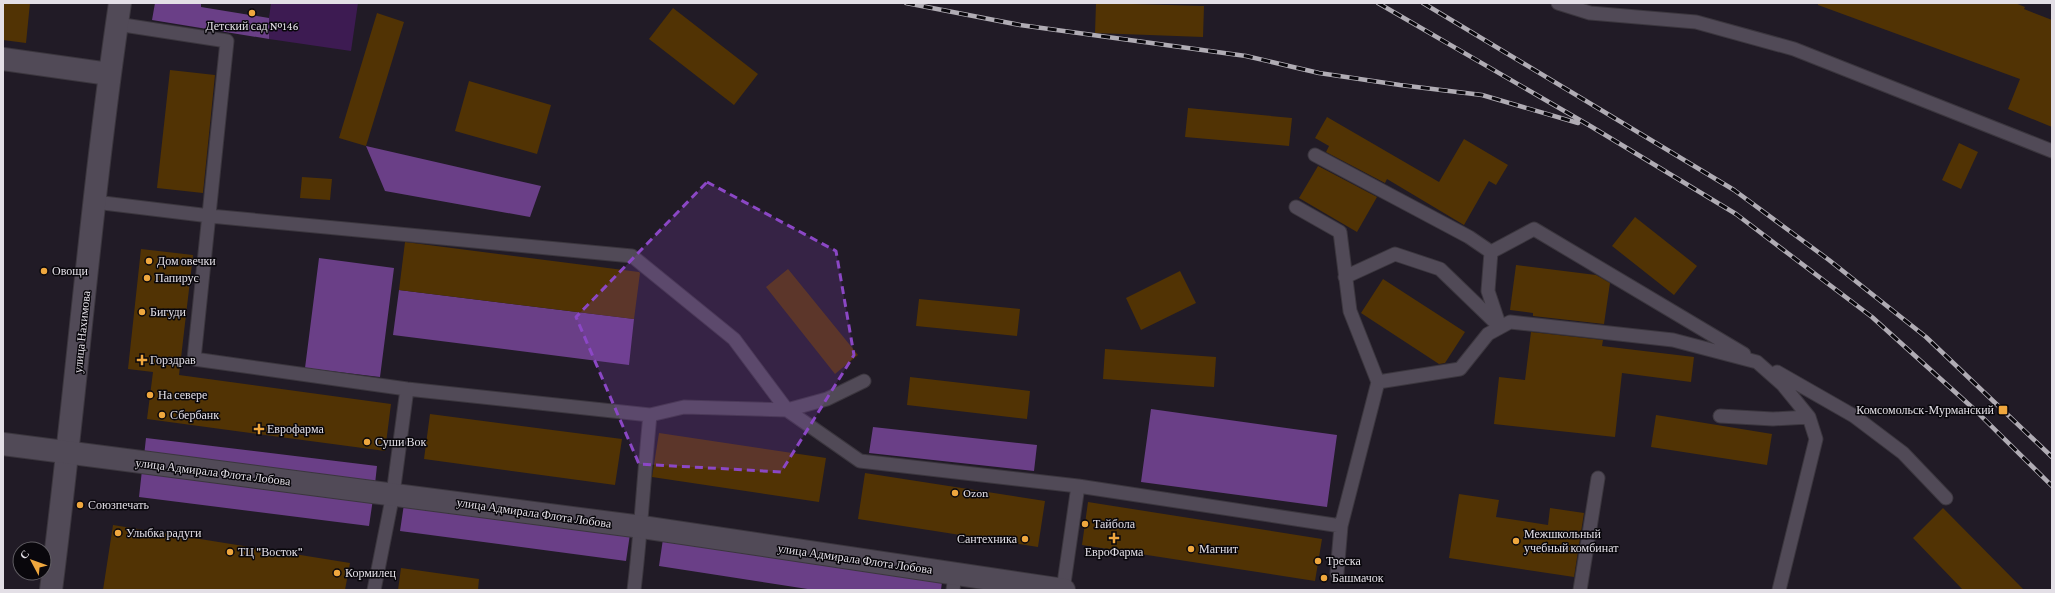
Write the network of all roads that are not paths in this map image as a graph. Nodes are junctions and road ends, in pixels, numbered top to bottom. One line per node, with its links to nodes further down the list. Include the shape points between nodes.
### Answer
1 (1558, 3): 5 (lane, via 1590,13 1696,22 1794,49)
2 (119, 13): 4 (street, улица Нахимова); 9 (lane, via 227,41)
3 (3, 59): 4 (street)
4 (109, 74): 7 (street, улица Нахимова)
5 (2052, 151)
6 (1315, 154): 10 (lane, via 1470,237)
7 (95, 202): 9 (lane); 22 (street, улица Нахимова)
8 (1296, 207): 11 (lane, via 1340,232)
9 (210, 216): 16 (lane, via 194,359); 17 (lane, via 632,256 734,339)
10 (1491, 252): 12 (lane, via 1488,291); 13 (lane, via 1534,229)
11 (1345, 277): 12 (lane, via 1395,254 1440,269); 15 (lane, via 1350,311)
12 (1500, 327): 13 (lane, via 1510,322 1673,340); 15 (lane, via 1488,334 1460,369)
13 (1757, 362): 20 (lane, via 1784,385); 26 (lane, via 1854,416 1903,453)
14 (864, 381): 17 (lane, via 827,399)
15 (1378, 382): 27 (lane)
16 (407, 389): 18 (lane); 25 (lane)
17 (787, 410): 18 (lane, via 684,408); 24 (lane, via 860,461)
18 (650, 416): 28 (lane, via 642,497)
19 (1720, 416): 20 (lane, via 1773,419)
20 (1809, 417): 36 (lane, via 1816,439)
21 (3, 444): 22 (street, улица Адмирала Флота Лобова)
22 (69, 453): 25 (street, улица Адмирала Флота Лобова); 31 (street, улица Нахимова)
23 (1598, 478): 35 (lane)
24 (1078, 486): 27 (lane); 34 (lane)
25 (393, 494): 28 (street, улица Адмирала Флота Лобова); 32 (lane)
26 (1946, 498)
27 (1341, 526): 29 (lane)
28 (642, 528): 30 (street, улица Адмирала Флота Лобова); 33 (lane)
29 (1337, 573)
30 (954, 582): 34 (street, улица Адмирала Флота Лобова)
31 (51, 590)
32 (374, 590)
33 (634, 590)
34 (1064, 590)
35 (1580, 590)
36 (1779, 590)

